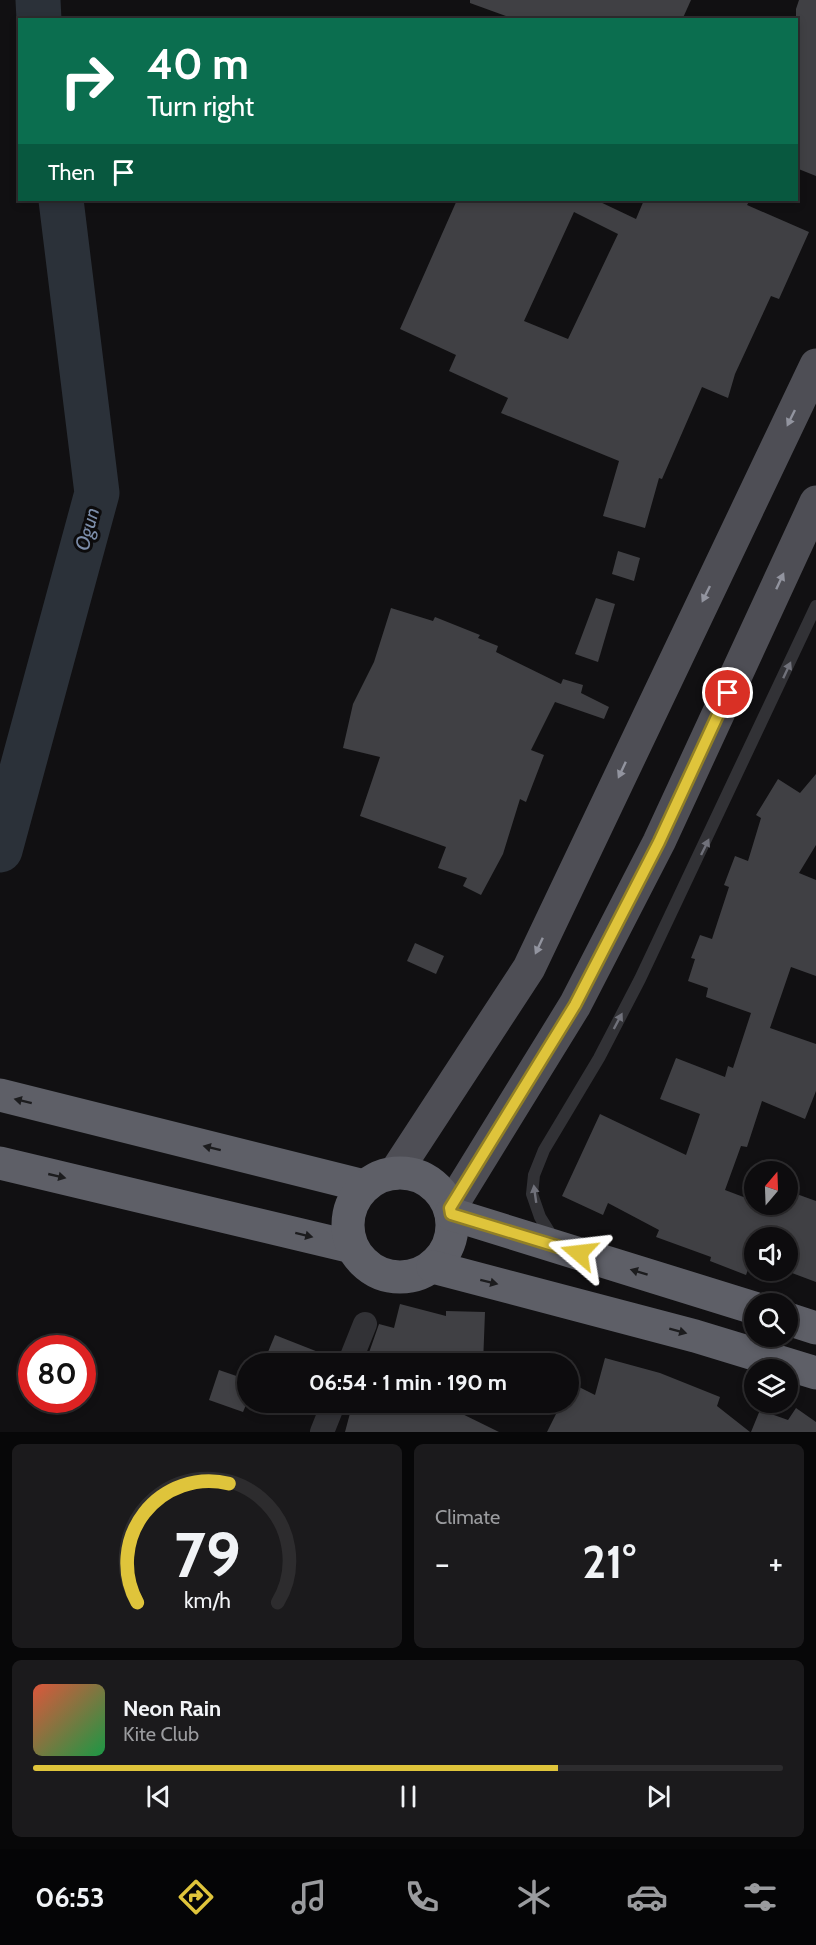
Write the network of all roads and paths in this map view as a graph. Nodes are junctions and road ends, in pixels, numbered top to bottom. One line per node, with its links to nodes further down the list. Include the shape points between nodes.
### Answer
1 (816, 366): 6 (main road, one-way to 6, via 529,968)
2 (816, 502): 8 (main road, one-way to 2, via 575,1005 659,842)
3 (816, 606): 10 (lane, one-way to 3, via 532,1194 534,1175 544,1150 640,979)
4 (0, 1095): 7 (highway, one-way to 4)
5 (0, 1163): 9 (highway, one-way to 9)
6 (394, 1173): 7 (highway); 8 (highway, via 427,1180 440,1190)
7 (364, 1186): 9 (highway, via 348,1215)
8 (450, 1211): 10 (highway); 11 (highway, via 452,1237 445,1254)
9 (352, 1246): 11 (highway, via 365,1265 381,1274 398,1278 416,1276)
10 (558, 1247): 12 (highway, one-way to 10)
11 (433, 1267): 17 (highway, one-way to 17, via 695,1336)
12 (744, 1305)
13 (798, 1322): 15 (highway)
14 (365, 1324): 16 (street)
15 (816, 1328)
16 (353, 1353)
17 (816, 1373)
18 (330, 1413): 19 (street)
19 (322, 1432)

